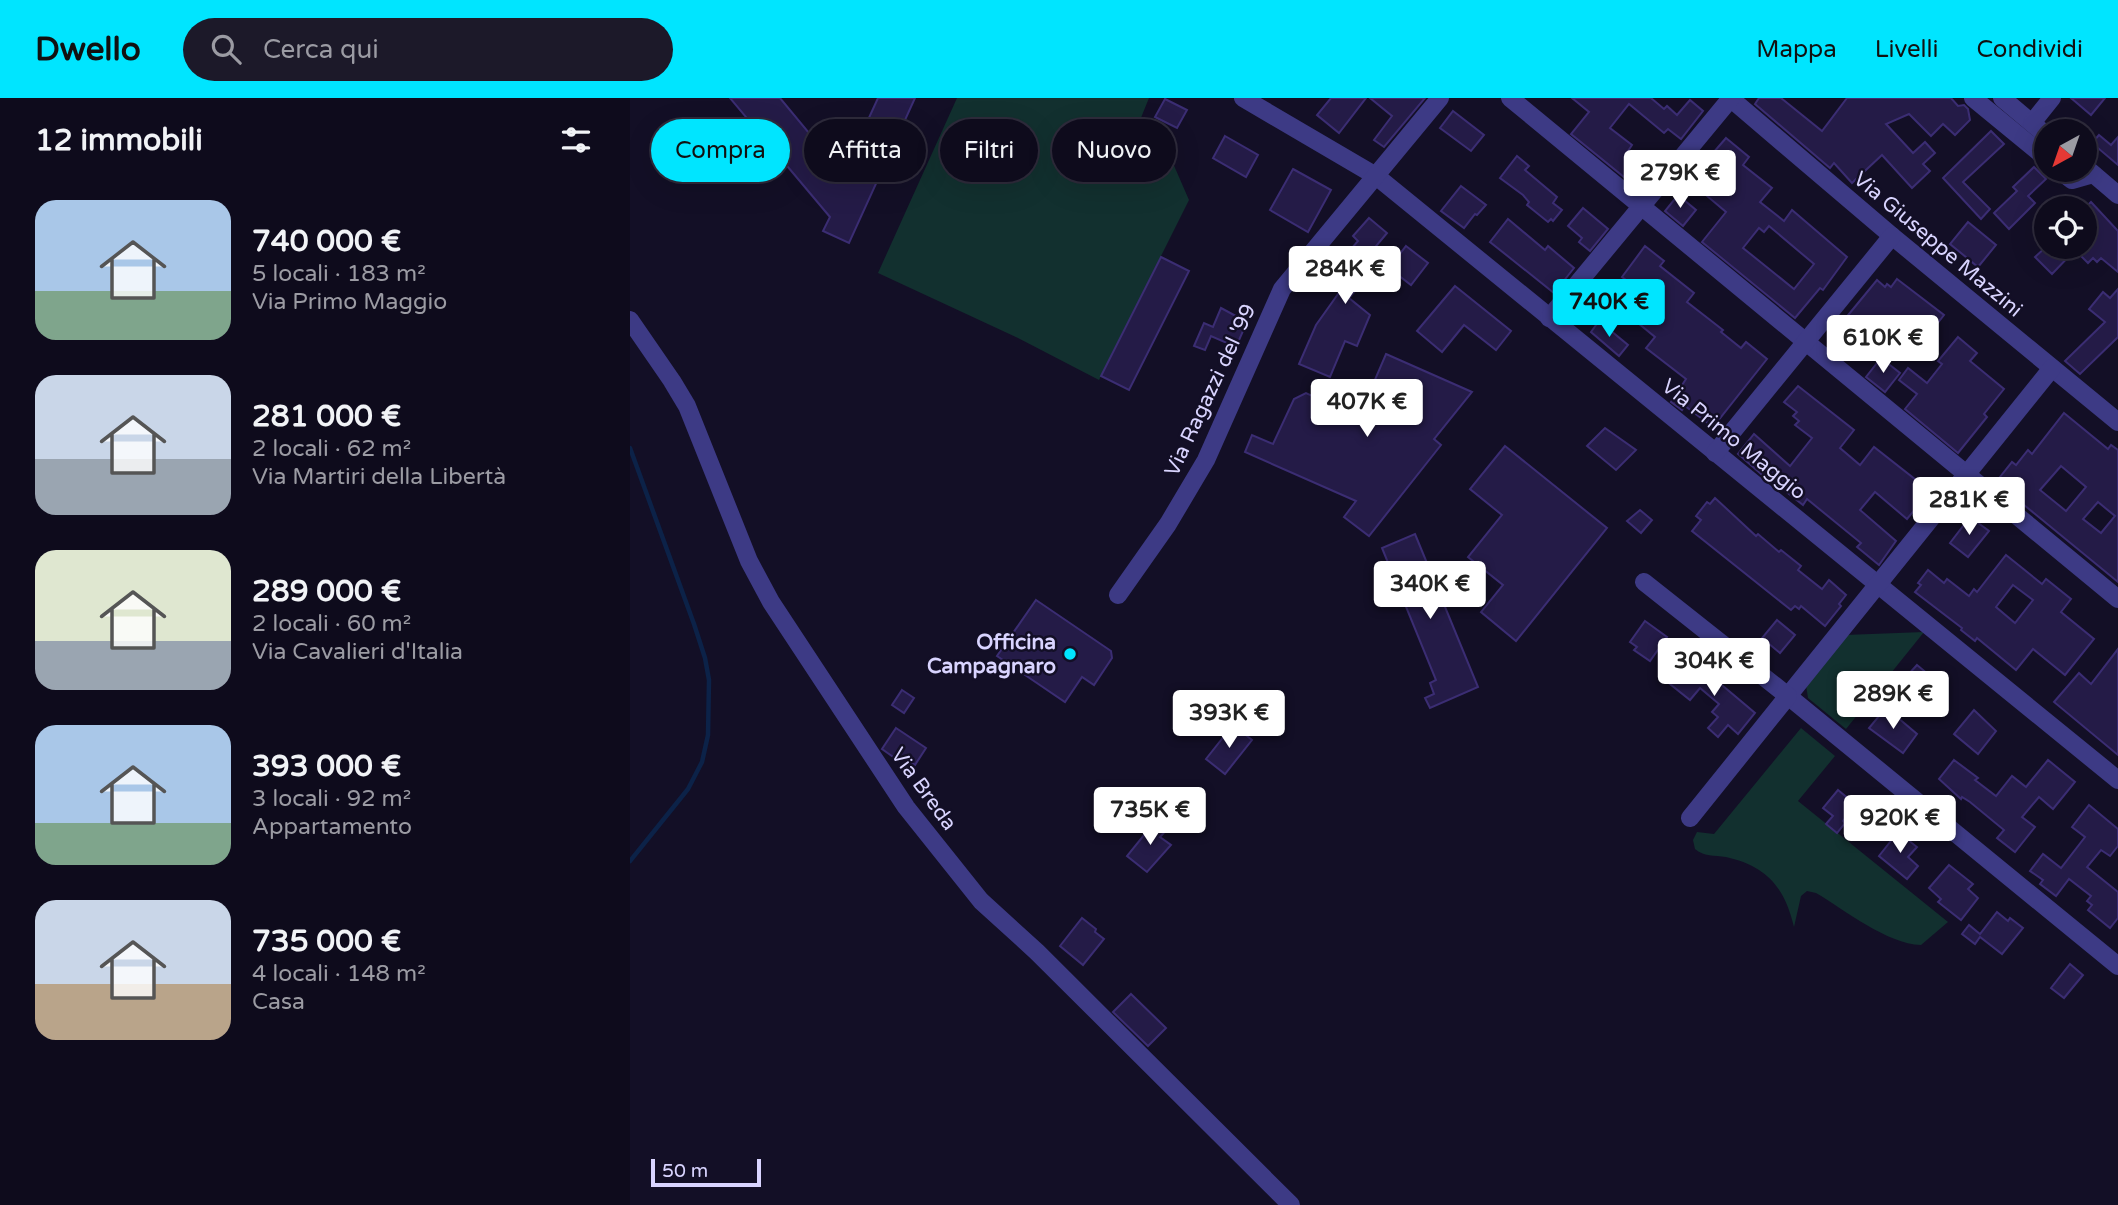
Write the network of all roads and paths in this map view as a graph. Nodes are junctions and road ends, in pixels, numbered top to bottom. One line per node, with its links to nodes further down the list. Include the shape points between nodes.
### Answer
1 (1243, 98): 11 (street, Via Primo Maggio)
2 (1440, 98): 11 (street, Via Ragazzi del '99)
3 (1510, 98): 14 (street)
4 (1731, 98): 14 (street); 15 (street, Via Giuseppe Mazzini)
5 (1973, 98): 10 (street)
6 (2002, 98): 9 (street)
7 (2052, 98): 8 (street)
8 (2043, 119)
9 (2034, 125)
10 (2034, 148)
11 (1376, 176): 16 (street, Via Primo Maggio); 25 (street, Via Ragazzi del '99, via 1282,289 1206,460)
12 (2097, 177): 13 (street)
13 (2118, 195)
14 (1643, 206): 16 (street); 18 (street)
15 (1892, 236): 18 (street); 19 (street, Via Giuseppe Mazzini)
16 (1549, 318): 21 (street, Via Primo Maggio)
17 (630, 320): 31 (street, Via Breda, via 687,406 759,582 906,807 981,901)
18 (1806, 341): 21 (street); 22 (street)
19 (2052, 368): 20 (street, Via Giuseppe Mazzini); 22 (street)
20 (2118, 422)
21 (1715, 453): 24 (street, Via Primo Maggio)
22 (1966, 472): 24 (street); 26 (street)
23 (1644, 582): 27 (street)
24 (1878, 585): 27 (street); 28 (street, Via Primo Maggio)
25 (1118, 595)
26 (2118, 599)
27 (1788, 696): 29 (street); 30 (street)
28 (2118, 780)
29 (1690, 818)
30 (2118, 966)
31 (1291, 1205)

